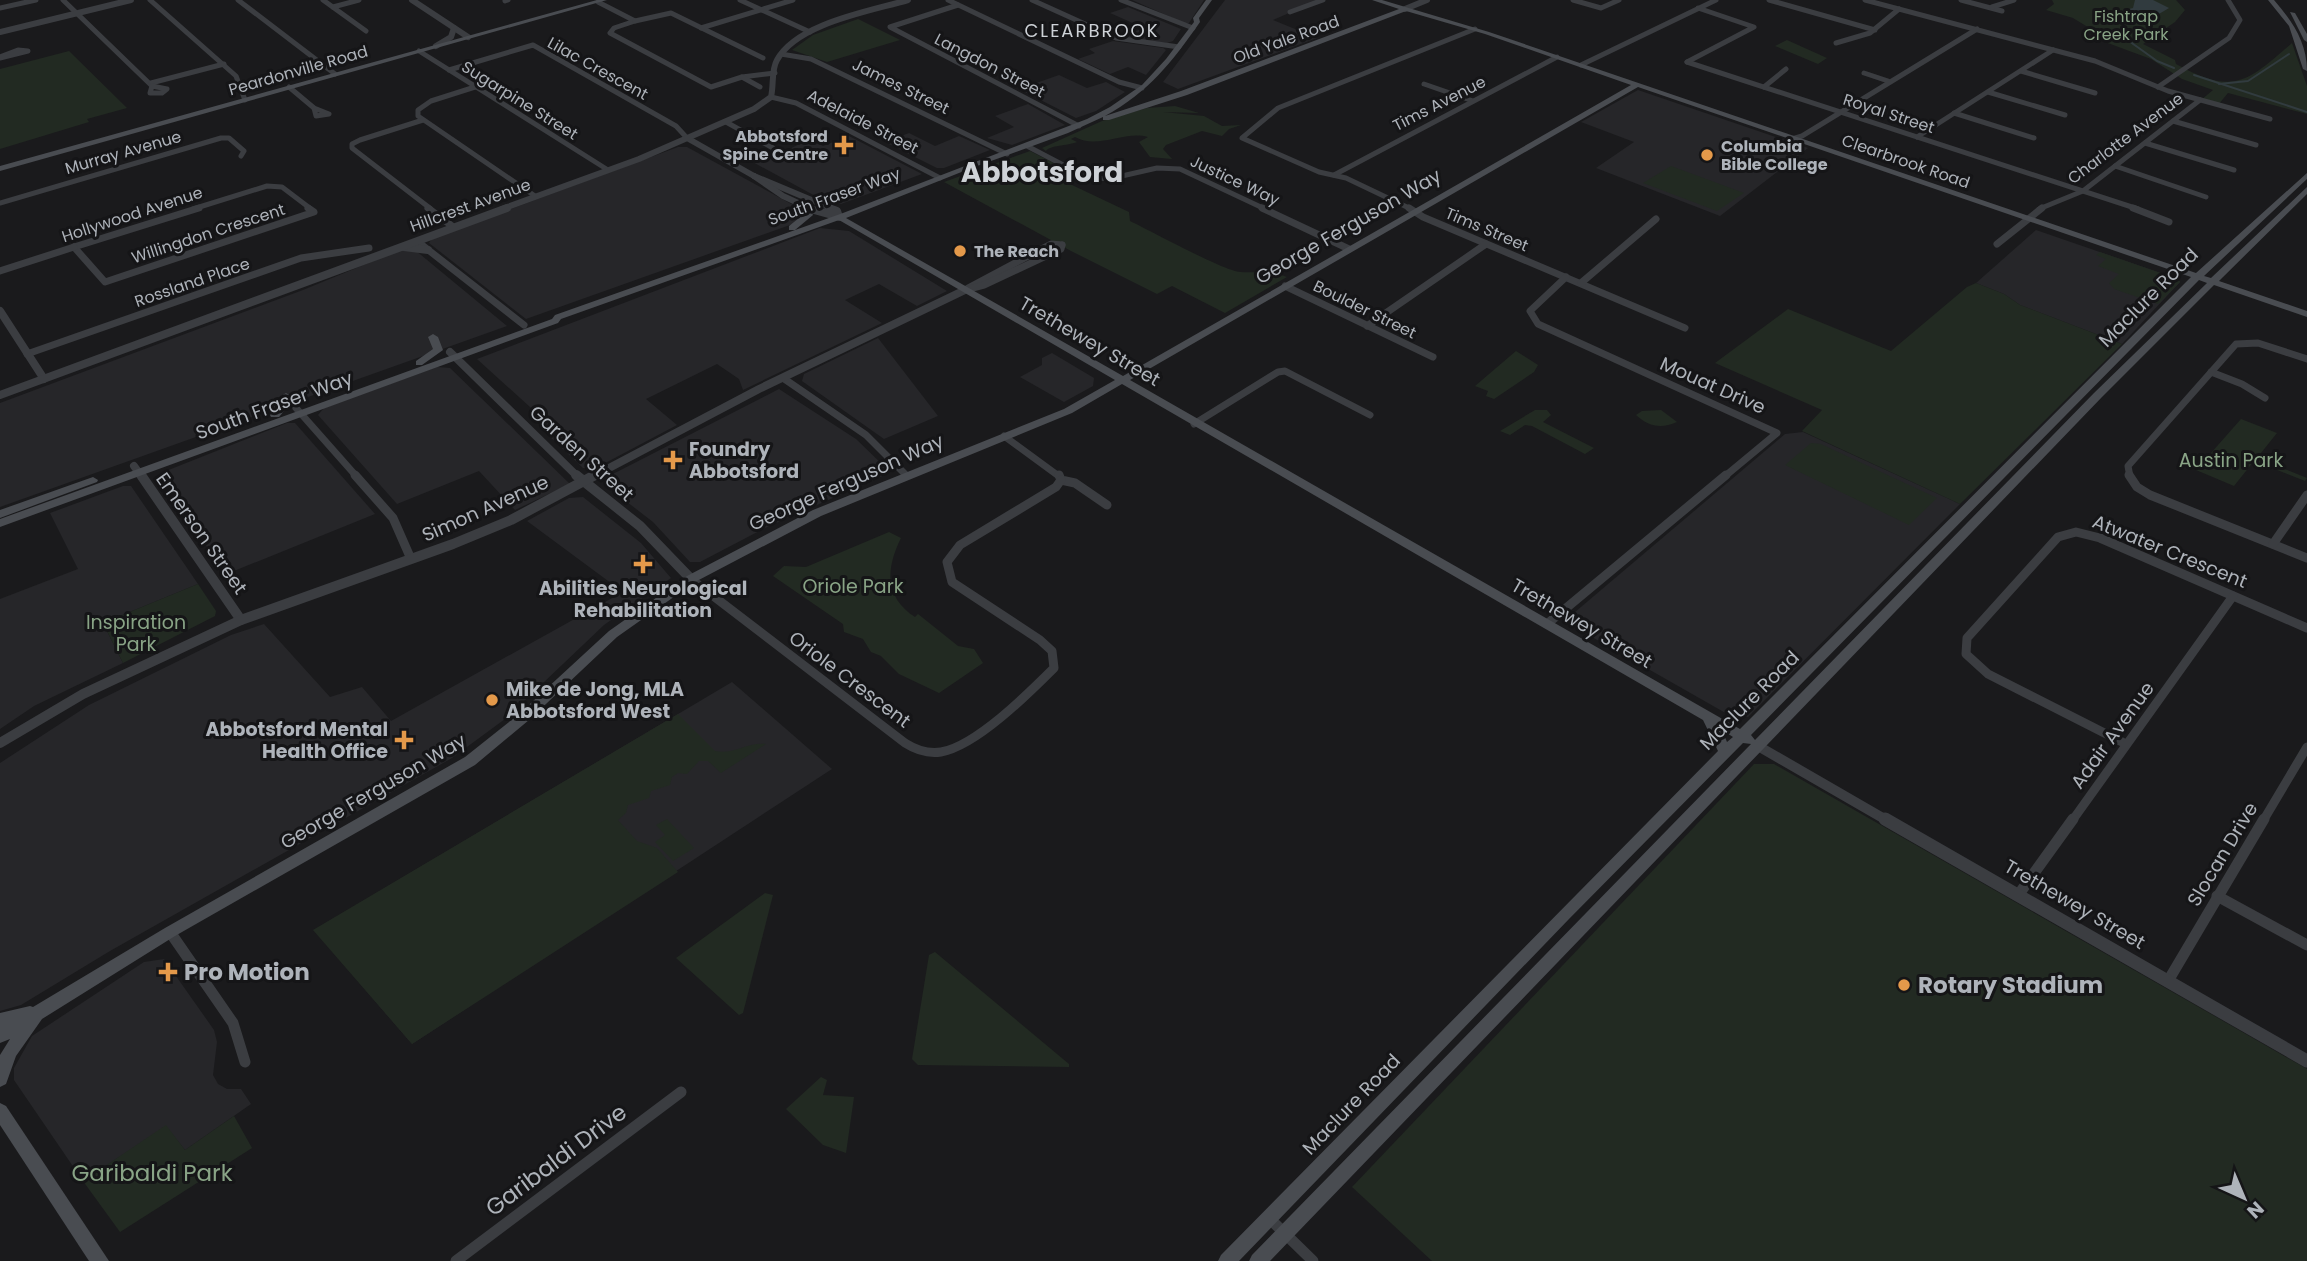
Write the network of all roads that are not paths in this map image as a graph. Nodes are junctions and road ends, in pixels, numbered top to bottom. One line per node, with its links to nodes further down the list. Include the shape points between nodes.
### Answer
1 (36, 0): 34 (street)
2 (63, 0): 41 (street)
3 (131, 0): 41 (street)
4 (150, 0): 62 (street)
5 (238, 0): 70 (street)
6 (323, 0): 32 (street)
7 (359, 0): 32 (street)
8 (412, 0): 44 (street)
9 (740, 0): 38 (street)
10 (793, 0): 38 (street)
11 (908, 0): 51 (street)
12 (948, 0): 31 (street)
13 (1032, 0): 56 (street, via 1116,37)
14 (1121, 0): 43 (street)
15 (1209, 0): 43 (main road, South Fraser Way)
16 (1217, 0): 43 (main road, South Fraser Way)
17 (1323, 0): 40 (street)
18 (1375, 0): 36 (main road, Clearbrook Road)
19 (1427, 0): 36 (street, Old Yale Road)
20 (1573, 0): 21 (street, via 1601,8)
21 (1619, 0)
22 (1716, 0): 35 (street)
23 (1769, 0): 48 (street)
24 (1865, 0): 37 (street)
25 (1961, 0): 33 (street)
26 (2014, 0): 33 (street)
27 (2228, 0): 75 (street, Charlotte Avenue, via 2240,20 2233,34)
28 (2271, 0): 65 (main road, via 2292,26)
29 (2279, 0): 53 (main road)
30 (601, 1): 42 (street); 52 (main road, Peardonville Road)
31 (958, 5): 80 (street, via 1119,82); 96 (street, Langdon Street, via 890,27)
32 (333, 7): 49 (street)
33 (1989, 7): 39 (street)
34 (0, 8)
35 (1698, 8): 63 (street); 79 (street, Royal Street, via 1754,28 1687,62)
36 (1405, 9): 46 (main road, Clearbrook Road); 81 (main road, Old Yale Road)
37 (1899, 9): 47 (street); 48 (street)
38 (760, 10): 45 (street); 51 (street)
39 (2002, 11)
40 (1290, 12)
41 (77, 13): 50 (street); 62 (street, via 150,85)
42 (635, 21): 45 (street, via 669,13); 71 (street, via 610,33 711,87)
43 (1195, 25): 56 (main road, South Fraser Way)
44 (454, 28): 52 (street); 55 (street, via 451,37)
45 (701, 28): 61 (street)
46 (1475, 29): 60 (main road, Clearbrook Road); 111 (street, Tims Street, via 1278,108 1241,138)
47 (1977, 29): 57 (street); 72 (street)
48 (1875, 30): 54 (street)
49 (366, 31)
50 (0, 32)
51 (810, 32): 59 (street)
52 (468, 37): 55 (main road, Peardonville Road)
53 (2307, 40)
54 (1836, 43)
55 (436, 46): 58 (main road, Peardonville Road)
56 (1179, 47): 80 (main road, South Fraser Way)
57 (2053, 50): 67 (street); 75 (street, via 2112,66)
58 (419, 51): 66 (street, Sugarpine Street); 70 (main road, Peardonville Road)
59 (780, 54): 68 (street); 105 (street, James Street, via 811,59)
60 (1557, 57): 63 (main road, Clearbrook Road); 87 (street, Tims Avenue)
61 (763, 58)
62 (224, 64): 85 (street, via 236,76)
63 (1581, 65): 74 (main road, Clearbrook Road)
64 (1786, 69): 79 (street)
65 (2307, 69)
66 (449, 71): 77 (street, Sugarpine Street); 98 (street, Lilac Crescent, via 533,46 676,126)
67 (2021, 71): 82 (street); 83 (street)
68 (775, 73): 71 (street); 84 (street)
69 (1864, 73): 72 (street)
70 (335, 74): 76 (main road, Peardonville Road)
71 (742, 77): 78 (street)
72 (1888, 81): 89 (street)
73 (1424, 84): 87 (street)
74 (1636, 85): 100 (main road, Clearbrook Road); 123 (main road, George Ferguson Way)
75 (2158, 86): 86 (street)
76 (289, 87): 85 (main road, Peardonville Road); 88 (street)
77 (475, 87): 93 (street, via 425,103 418,110); 109 (street, Sugarpine Street)
78 (760, 87)
79 (1765, 87): 89 (street, Royal Street)
80 (1142, 88): 81 (main road, Old Yale Road, via 1170,93); 96 (main road, South Fraser Way)
81 (1194, 88): 96 (main road, Old Yale Road)
82 (1988, 92): 90 (street); 91 (street)
83 (2095, 93)
84 (771, 97): 95 (street, Hillcrest Avenue); 114 (street, Adelaide Street, via 796,103)
85 (245, 100): 108 (main road, Peardonville Road)
86 (2200, 100): 92 (street); 94 (street, Charlotte Avenue)
87 (1472, 102): 111 (street, Tims Avenue)
88 (314, 108)
89 (1839, 111): 97 (street, Royal Street); 100 (street)
90 (1954, 113): 97 (street); 99 (street)
91 (2066, 115)
92 (2270, 119)
93 (423, 120): 118 (street); 129 (street, via 360,140 352,148)
94 (2173, 121): 101 (street, Charlotte Avenue); 102 (street)
95 (726, 122): 98 (street, Hillcrest Avenue); 104 (street)
96 (1079, 126): 103 (main road, South Fraser Way)
97 (1917, 137): 117 (street, Royal Street)
98 (687, 138): 109 (street, Hillcrest Avenue); 113 (street, Trethewey Street)
99 (2034, 138)
100 (1793, 139): 127 (main road, Clearbrook Road)
101 (2144, 143): 107 (street, Charlotte Avenue); 110 (street)
102 (2256, 145)
103 (1027, 146): 105 (main road, South Fraser Way); 137 (street, Justice Way, via 1090,179 1126,176 1158,166 1180,169)
104 (773, 148)
105 (1007, 154): 114 (main road, South Fraser Way)
106 (241, 156): 120 (street, Murray Avenue, via 244,151 229,138 221,138)
107 (2115, 166): 117 (street, Charlotte Avenue); 119 (street)
108 (0, 169)
109 (608, 170): 118 (street, Hillcrest Avenue)
110 (2234, 170)
111 (1334, 175): 123 (street, Tims Street)
112 (2307, 175): 142 (main road, Maclure Road)
113 (754, 176): 121 (street, Trethewey Street, via 764,186); 124 (street, Trethewey Street)
114 (940, 178): 122 (main road, South Fraser Way); 124 (main road, South Fraser Way)
115 (272, 185): 135 (street, Hollywood Avenue); 135 (street, Willingdon Crescent, via 282,187 314,212 105,282)
116 (2307, 189): 143 (main road, Maclure Road)
117 (2083, 191): 127 (street, Charlotte Avenue); 128 (street, Royal Street)
118 (535, 196): 129 (street, Hillcrest Avenue)
119 (2206, 197)
120 (0, 202)
121 (804, 205): 125 (street, Trethewey Street); 130 (main road, via 809,215)
122 (870, 206): 124 (main road, South Fraser Way); 131 (main road, via 859,217)
123 (1415, 212): 134 (street, Tims Street); 137 (main road, George Ferguson Way)
124 (838, 214): 125 (main road, South Fraser Way); 130 (main road, South Fraser Way); 131 (main road, Trethewey Street)
125 (827, 215): 130 (main road, South Fraser Way)
126 (1656, 219): 144 (street)
127 (2026, 219): 133 (street, Charlotte Avenue); 142 (main road, Clearbrook Road)
128 (2169, 222)
129 (452, 226): 132 (street, Hillcrest Avenue)
130 (796, 229): 131 (main road, via 833,226); 149 (main road, South Fraser Way)
131 (864, 232): 146 (main road, Trethewey Street)
132 (415, 239): 138 (street); 139 (street, Hillcrest Avenue)
133 (1997, 243)
134 (1486, 244): 141 (street, Tims Street); 151 (street)
135 (74, 247): 140 (street, Hollywood Avenue)
136 (369, 248): 154 (street, Rossland Place, via 301,258)
137 (1349, 249): 145 (main road, George Ferguson Way)
138 (428, 250): 139 (street, via 408,246); 150 (street)
139 (381, 252): 161 (street, Hillcrest Avenue, via 299,287)
140 (0, 271)
141 (1566, 277): 144 (street, Tims Street); 183 (street, Mouat Drive, via 1530,311 1538,324 1777,433)
142 (2197, 277): 143 (main road, Clearbrook Road); 186 (main road, Maclure Road)
143 (2211, 282): 148 (main road, Clearbrook Road); 189 (main road, Maclure Road)
144 (1581, 283): 152 (street, Tims Street)
145 (1285, 286): 151 (street, Boulder Street); 162 (main road, George Ferguson Way)
146 (965, 290): 146 (street, via 984,285 1063,246 1051,244); 160 (street, Simon Avenue); 162 (main road, Trethewey Street)
147 (0, 311): 154 (street)
148 (2307, 314)
149 (558, 317): 150 (main road, South Fraser Way); 155 (main road, South Fraser Way)
150 (524, 325): 155 (main road, South Fraser Way)
151 (1367, 326): 156 (street, Boulder Street)
152 (1685, 328)
153 (433, 337): 158 (main road, via 438,350)
154 (27, 354): 161 (street)
155 (452, 355): 158 (main road, South Fraser Way); 165 (main road, South Fraser Way); 172 (street, Garden Street)
156 (1433, 357)
157 (2307, 359): 159 (street, via 2246,343 2232,348)
158 (419, 363): 165 (main road, South Fraser Way)
159 (2211, 372): 164 (street); 177 (street, via 2128,466 2129,477 2150,495)
160 (783, 377): 170 (street, via 866,435); 172 (street, Simon Avenue)
161 (44, 379): 163 (street, Hillcrest Avenue)
162 (1119, 381): 167 (main road, Trethewey Street); 168 (main road, George Ferguson Way, via 1068,411)
163 (0, 395)
164 (2265, 398)
165 (299, 410): 169 (main road, South Fraser Way); 169 (main road, South Fraser Way); 179 (street, via 393,518)
166 (1370, 415): 167 (street, via 1290,372 1278,372)
167 (1194, 424): 183 (main road, Trethewey Street)
168 (1004, 436): 170 (main road, George Ferguson Way); 171 (street, via 1058,473)
169 (136, 469): 175 (main road, South Fraser Way); 176 (main road, South Fraser Way); 182 (street, Emerson Street)
170 (907, 476): 180 (main road, George Ferguson Way, via 788,527)
171 (1061, 480): 174 (street, via 1075,483); 180 (street, Oriole Crescent, via 947,558 945,570 952,582 1040,640 1052,651 1054,668 1011,706 946,751 926,752 905,743)
172 (584, 483): 179 (street, Simon Avenue, via 486,531); 180 (street, Garden Street, via 640,526)
173 (2307, 495): 177 (street)
174 (1107, 505)
175 (0, 514)
176 (0, 523)
177 (2273, 544): 178 (street)
178 (2307, 558)
179 (411, 559): 182 (street, Simon Avenue)
180 (691, 579): 195 (main road, George Ferguson Way, via 613,634 470,761)
181 (2234, 596): 184 (street, Atwater Crescent); 188 (street, Adair Avenue); 188 (street, Atwater Crescent, via 2100,538 2069,533 2053,541 1968,638 1966,654 1979,668)
182 (241, 620): 187 (street, Simon Avenue, via 83,694)
183 (1546, 624): 185 (main road, Trethewey Street)
184 (2307, 628)
185 (1709, 718): 186 (main road, Trethewey Street); 192 (main road)
186 (1743, 737): 189 (main road, Trethewey Street); 192 (main road, Maclure Road)
187 (6, 740): 191 (street, Simon Avenue)
188 (2126, 744): 193 (street, Adair Avenue)
189 (1758, 746): 193 (street, Trethewey Street); 207 (main road, Maclure Road)
190 (2307, 747): 194 (street, Slocan Drive)
191 (0, 753)
192 (1726, 753): 206 (main road, Maclure Road)
193 (2019, 894): 197 (street, Trethewey Street)
194 (2217, 896): 196 (street); 197 (street, Slocan Drive)
195 (170, 932): 198 (main road, George Ferguson Way); 202 (street, via 233,1023)
196 (2307, 945)
197 (2168, 981): 201 (street, Trethewey Street)
198 (41, 1011): 199 (main road); 200 (main road, George Ferguson Way); 203 (main road, via 9,1052)
199 (0, 1020)
200 (0, 1036)
201 (2307, 1061)
202 (245, 1062)
203 (0, 1079)
204 (681, 1092): 209 (street, Garibaldi Drive)
205 (0, 1111): 208 (main road)
206 (1269, 1218): 207 (street); 210 (main road, Maclure Road)
207 (1284, 1234): 211 (main road, Maclure Road); 212 (street)
208 (100, 1261)
209 (456, 1261)
210 (1227, 1261)
211 (1258, 1261)
212 (1313, 1261)

